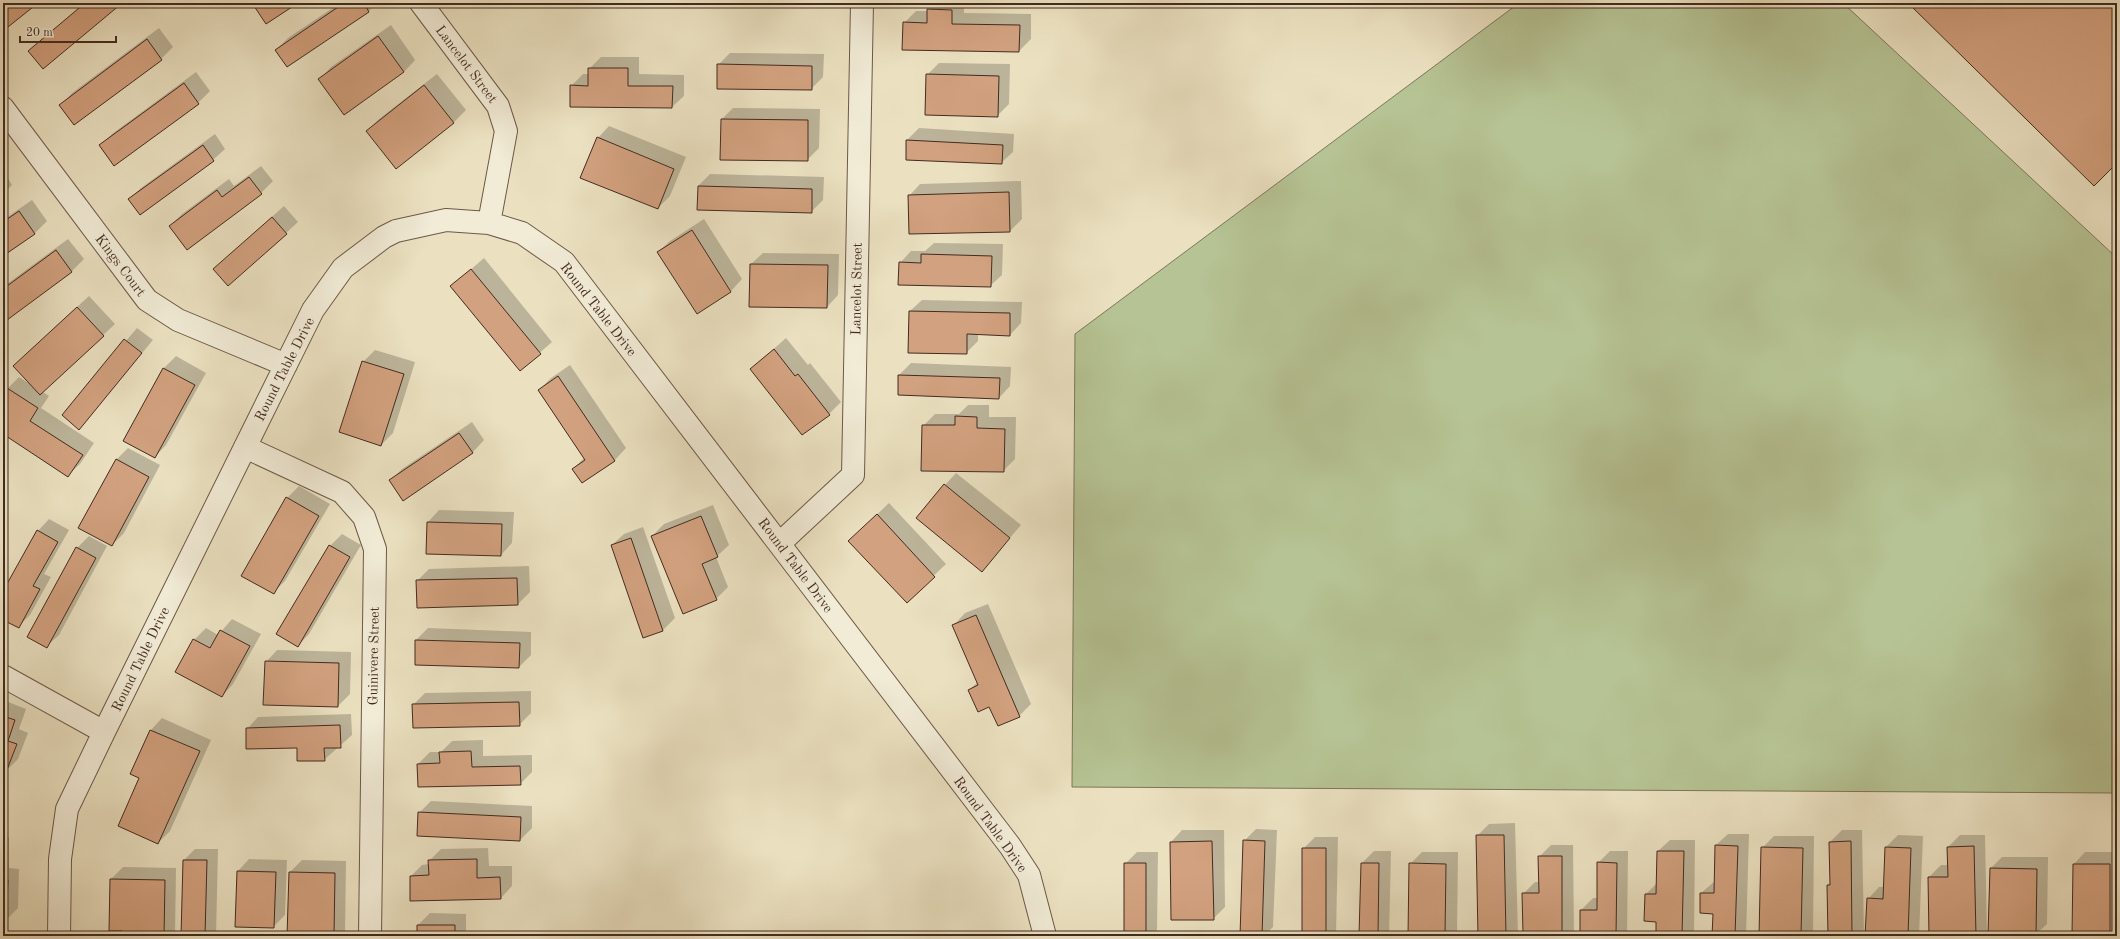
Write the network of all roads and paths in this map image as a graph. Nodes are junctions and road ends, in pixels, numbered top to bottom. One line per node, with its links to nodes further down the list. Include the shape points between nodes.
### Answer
1 (421, 3): 4 (street, Lancelot Street, via 498,106 506,131)
2 (862, 3): 7 (street, Lancelot Street, via 853,475)
3 (3, 108): 5 (street, Kings Court, via 147,300 178,320)
4 (489, 223): 5 (street, Round Table Drive, via 446,220 396,231 384,237 343,268 313,310); 7 (street, Round Table Drive, via 522,233 564,262)
5 (286, 365): 6 (street, Round Table Drive)
6 (245, 447): 9 (street, Round Table Drive); 11 (street, Guinivere Street, via 342,492 364,517 375,549)
7 (780, 544): 12 (street, Round Table Drive, via 1010,846 1028,876)
8 (3, 676): 9 (street)
9 (104, 732): 10 (street, Round Table Drive, via 67,809 60,859)
10 (60, 936)
11 (370, 936)
12 (1045, 936)

